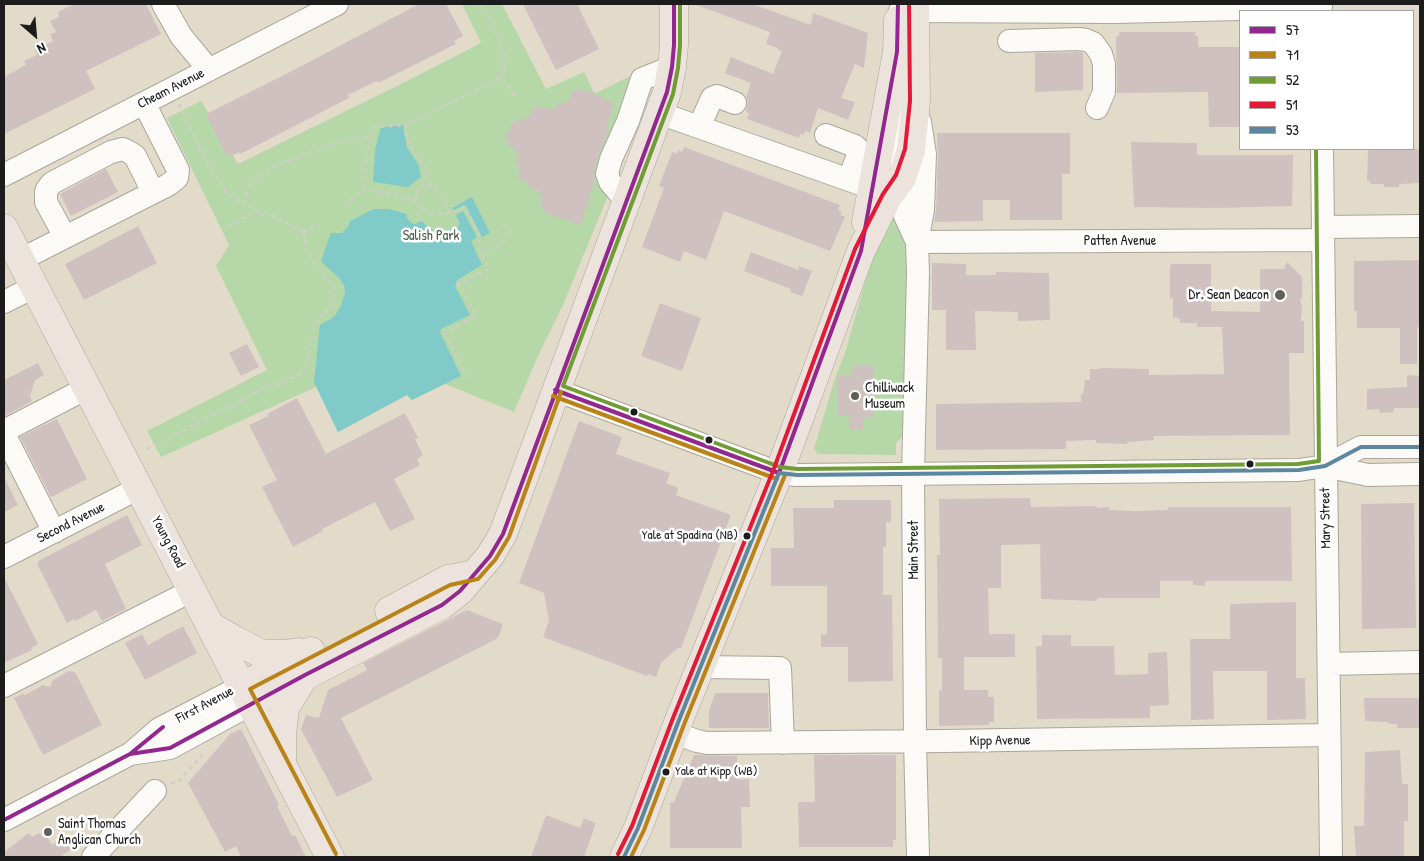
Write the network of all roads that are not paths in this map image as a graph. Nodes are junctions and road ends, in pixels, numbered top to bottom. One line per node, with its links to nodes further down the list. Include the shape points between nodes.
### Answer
1 (163, 4): 10 (street, via 181,36)
2 (337, 4): 10 (street, Cheam Avenue)
3 (674, 4): 9 (main road, First Avenue)
4 (907, 7): 6 (street); 8 (main road); 11 (main road)
5 (1321, 7): 6 (street)
6 (1117, 8)
7 (1009, 42): 14 (street, via 1079,39 1093,43 1104,64 1104,92)
8 (897, 52): 20 (street, Main Street); 21 (main road)
9 (672, 67): 15 (main road, First Avenue); 23 (street, via 642,79 611,159 607,174)
10 (209, 70): 12 (street, Cheam Avenue)
11 (916, 101): 20 (main road, via 911,150); 28 (street, Main Street, via 925,154 923,210)
12 (144, 103): 19 (street, Cheam Avenue); 22 (street, via 178,174 173,182)
13 (735, 103): 16 (street, via 716,96 712,98)
14 (1097, 108)
15 (659, 113): 16 (street); 23 (main road, First Avenue)
16 (699, 127): 21 (street)
17 (826, 135): 21 (street, via 858,149)
18 (1322, 150): 26 (street, Mary Street)
19 (4, 175)
20 (902, 178): 28 (street, Main Street, via 905,216); 29 (main road, via 888,197)
21 (860, 184): 29 (main road)
22 (153, 192): 27 (street); 27 (street, via 135,156 123,149 111,152 52,183 47,189 46,202)
23 (626, 201): 34 (main road, First Avenue)
24 (1420, 226): 26 (street, Patten Avenue)
25 (4, 228): 30 (main road, Young Road)
26 (1323, 234): 28 (street, Patten Avenue); 37 (street, Mary Street)
27 (65, 237): 30 (street)
28 (917, 242): 39 (street, Main Street)
29 (861, 251): 38 (main road)
30 (20, 260): 31 (main road, Young Road)
31 (34, 287): 32 (street); 33 (main road, Young Road)
32 (4, 302)
33 (87, 388): 35 (street); 41 (main road, Young Road)
34 (556, 390): 38 (street); 44 (main road, First Avenue, via 503,534)
35 (4, 432): 42 (street)
36 (1420, 447): 37 (street, via 1362,447)
37 (1325, 466): 39 (street, via 1299,470); 40 (street, via 1368,475); 49 (street, Mary Street)
38 (779, 472): 39 (street); 50 (main road)
39 (913, 474): 56 (street, Main Street)
40 (1420, 474)
41 (139, 488): 42 (street, Second Avenue); 45 (main road, Young Road)
42 (54, 532): 43 (street, Second Avenue)
43 (4, 557)
44 (474, 574): 47 (main road, First Avenue, via 448,579); 51 (main road, First Avenue, via 442,605)
45 (193, 590): 46 (main road, Young Road); 52 (street)
46 (211, 626): 47 (main road, via 262,654); 53 (main road, Young Road)
47 (315, 649): 53 (main road, First Avenue)
48 (1420, 662): 49 (street)
49 (1328, 664): 55 (street, Mary Street)
50 (700, 667): 54 (main road); 57 (street, via 780,668)
51 (305, 675): 53 (main road, First Avenue); 58 (main road, via 284,708)
52 (4, 686)
53 (246, 695): 58 (main road, Young Road); 60 (street, First Avenue, via 170,748 130,754)
54 (674, 733): 57 (street, Kipp Avenue, via 707,743); 63 (main road)
55 (1329, 735): 56 (street, Kipp Avenue); 65 (street, Mary Street)
56 (915, 742): 57 (street, Kipp Avenue); 64 (street, Main Street)
57 (783, 743)
58 (282, 764): 62 (main road, Young Road)
59 (155, 791): 61 (street)
60 (4, 820)
61 (93, 857)
62 (330, 857)
63 (624, 857)
64 (918, 857)
65 (1331, 857)

